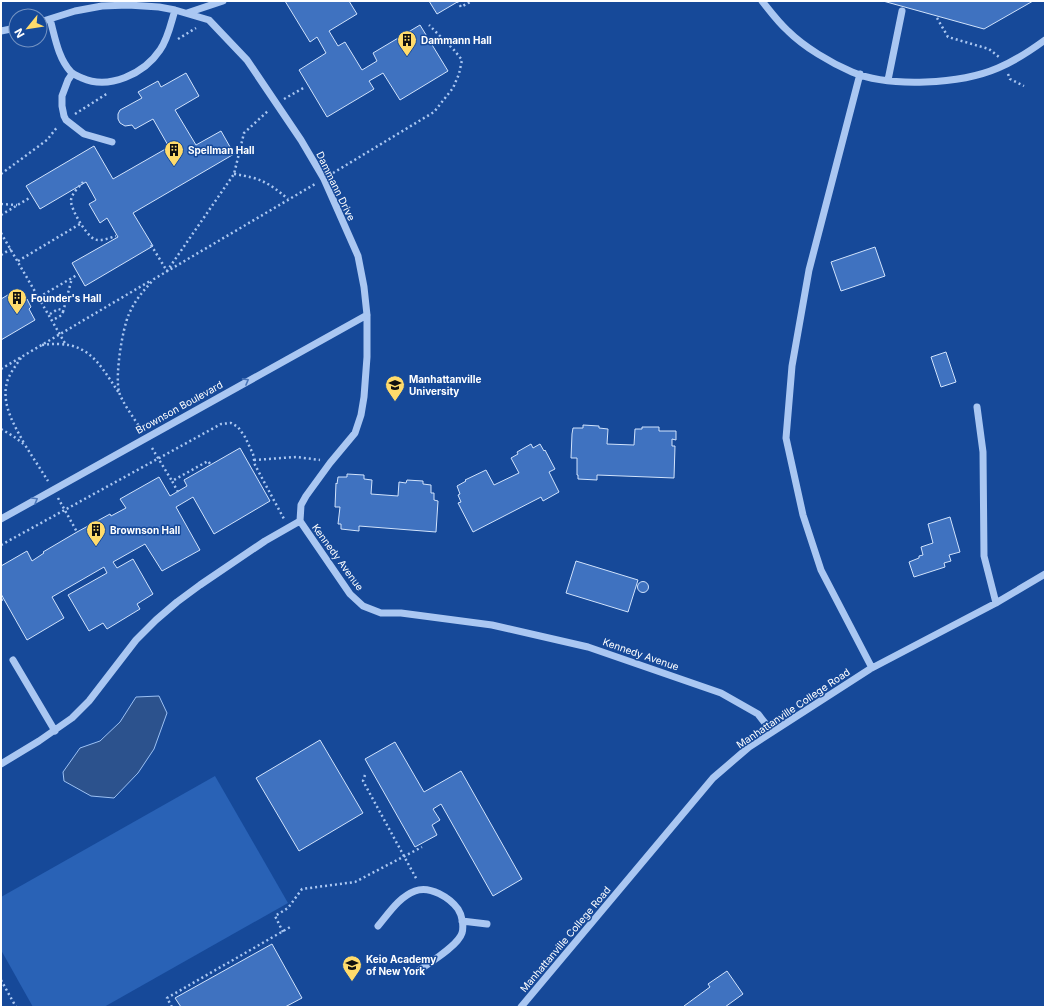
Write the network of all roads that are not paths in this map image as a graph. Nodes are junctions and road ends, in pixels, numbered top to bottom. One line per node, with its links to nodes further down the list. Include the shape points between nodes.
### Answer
1 (223, 1): 5 (street)
2 (762, 1): 9 (street, via 788,32 819,55)
3 (174, 10): 5 (street); 6 (street, via 128,5 102,6); 8 (street, via 169,32 161,50 147,65 117,80 99,82)
4 (902, 11): 10 (street)
5 (186, 14): 12 (street, Dammann Drive, via 209,20 247,60 301,140 324,179 358,256)
6 (50, 19): 8 (street, via 58,49)
7 (1045, 40): 10 (street, via 1023,56 998,69 958,80)
8 (72, 74): 11 (street, via 62,96 66,120 84,134)
9 (860, 74): 10 (street); 19 (street, via 809,270 792,366 786,438 803,515 821,570)
10 (888, 80)
11 (112, 142)
12 (367, 315): 14 (street, Brownson Boulevard, one-way to 12); 15 (street, Dammann Drive, via 367,357 361,415 355,433 306,496 301,505)
13 (977, 407): 17 (street, via 983,452 984,556)
14 (1, 519)
15 (300, 521): 20 (street, Kennedy Avenue, via 265,541 200,585 156,620 136,640 89,701); 21 (street, Kennedy Avenue, via 350,594 364,606 380,613 400,613 492,625 588,647 721,693 758,714)
16 (1045, 574): 17 (street, Manhattanville College Road)
17 (996, 603): 19 (street, Manhattanville College Road)
18 (13, 660): 20 (street)
19 (872, 668): 21 (street, Manhattanville College Road)
20 (55, 731): 22 (street, Kennedy Avenue)
21 (772, 732): 27 (street, Manhattanville College Road, via 749,747 713,778)
22 (1, 764)
23 (462, 921): 24 (street); 25 (street, via 459,910 440,894 431,890 417,890 405,895); 26 (street, via 462,934 453,945)
24 (487, 924)
25 (378, 926)
26 (418, 971)
27 (521, 1007)

